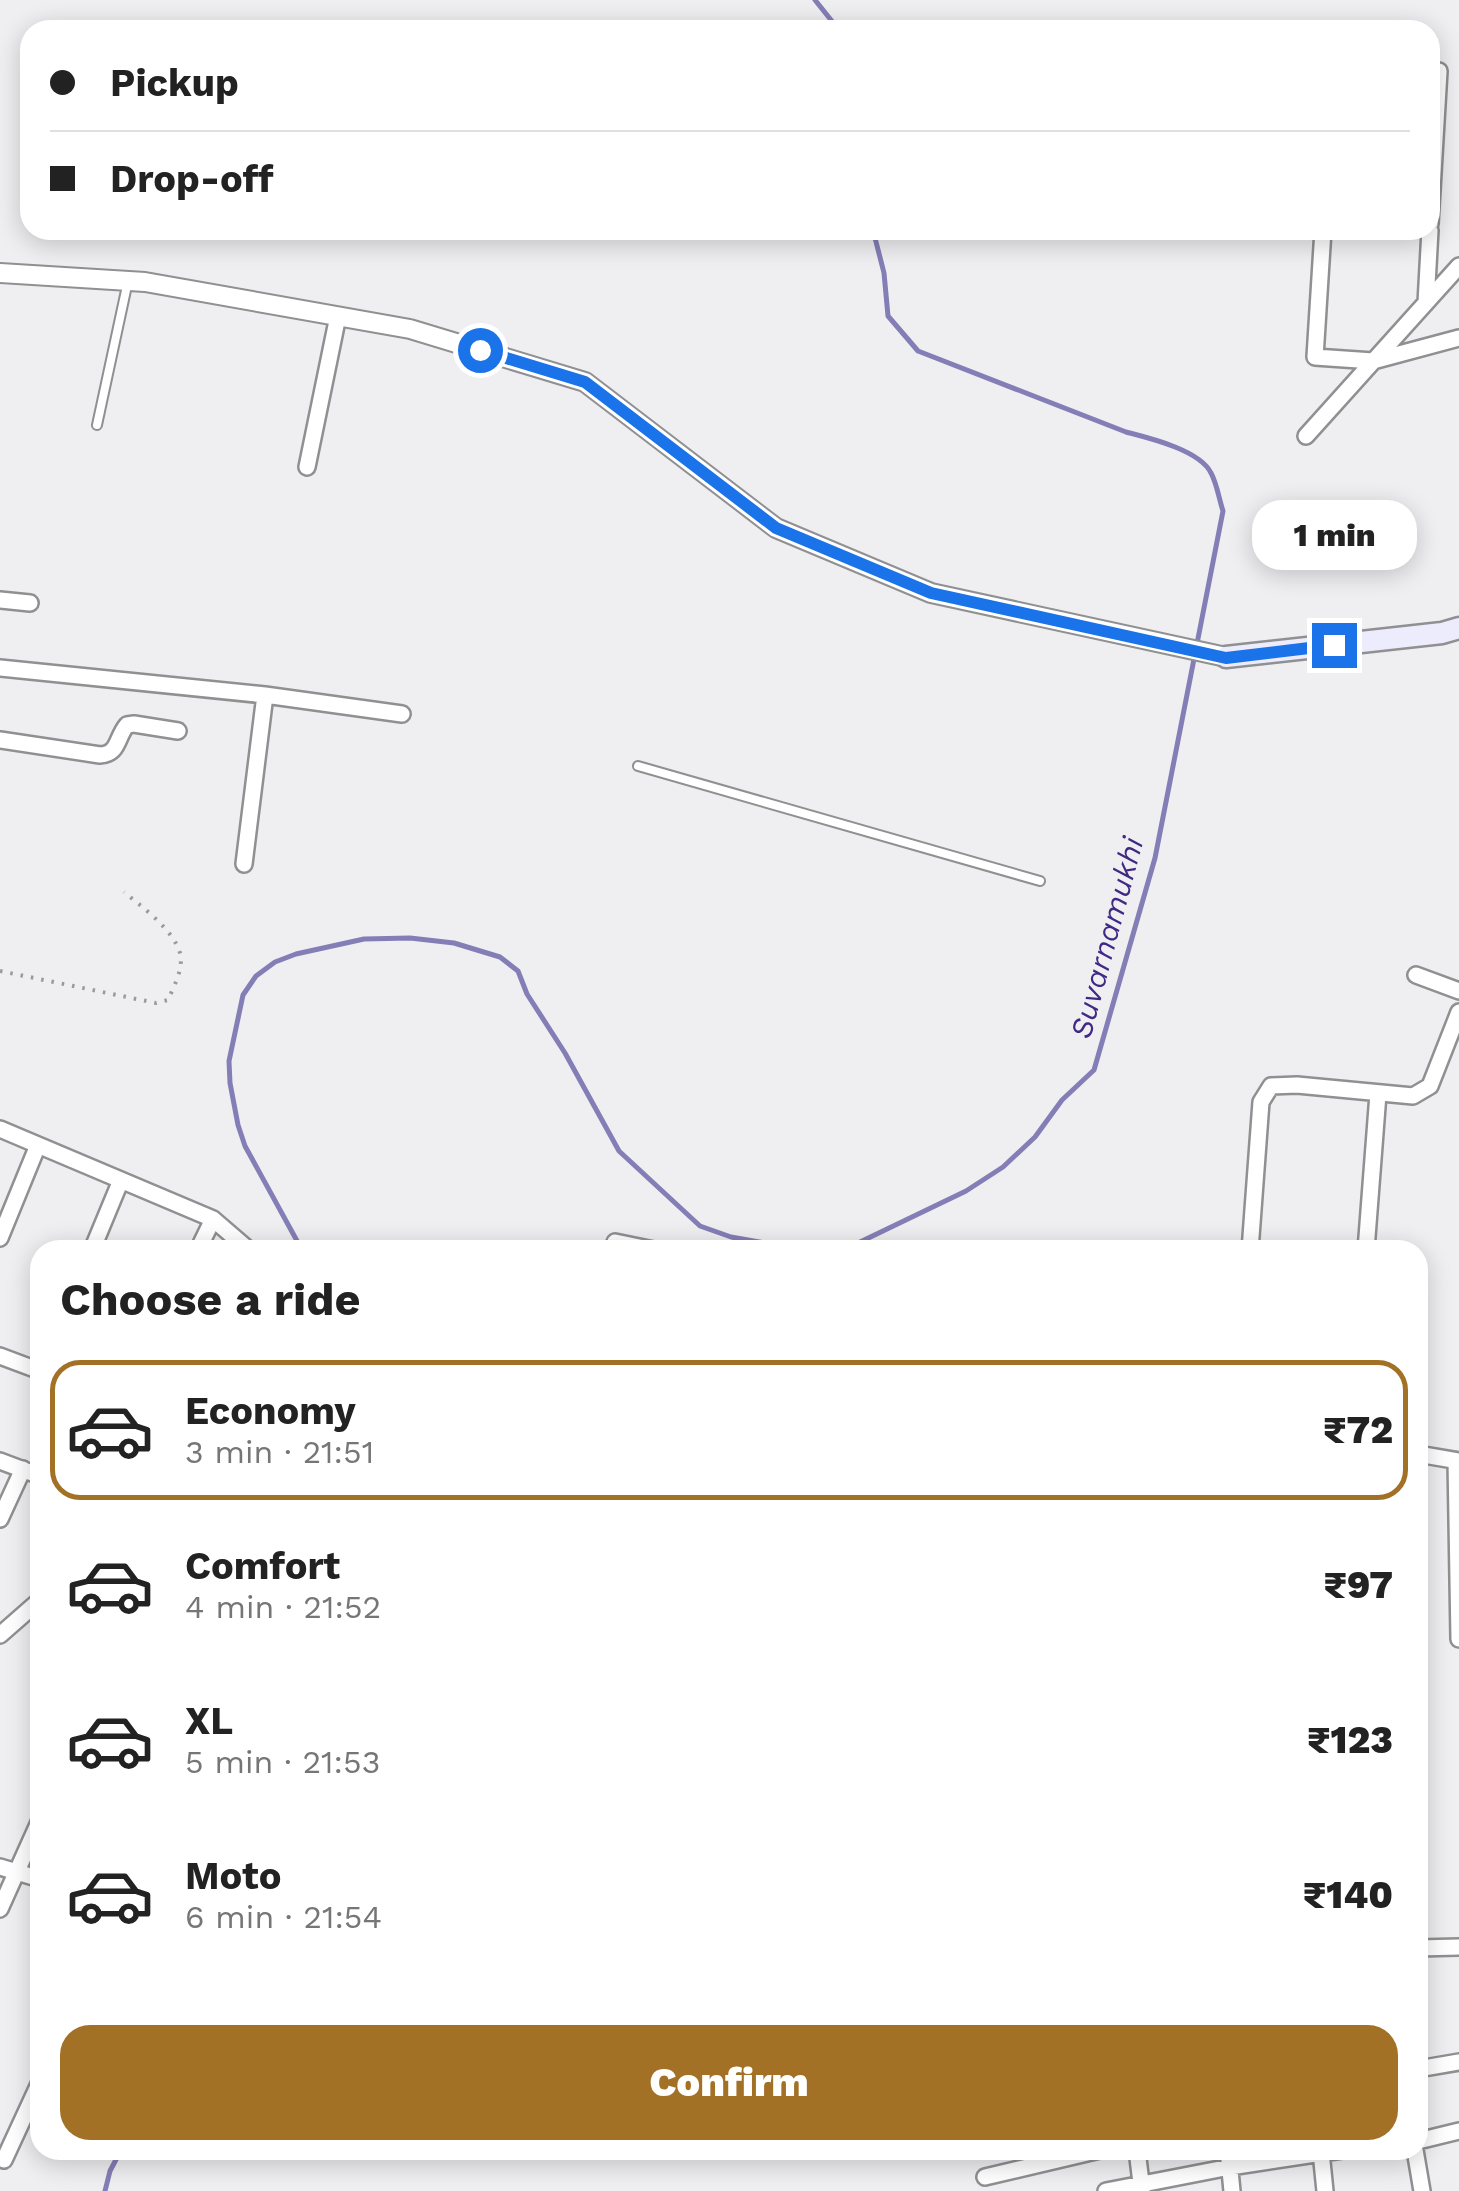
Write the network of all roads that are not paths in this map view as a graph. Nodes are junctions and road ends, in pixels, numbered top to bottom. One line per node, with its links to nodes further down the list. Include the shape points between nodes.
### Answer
1 (1322, 240): 9 (street, via 1315,357)
2 (1429, 240): 6 (street)
3 (1459, 266): 6 (street)
4 (0, 273): 5 (street)
5 (128, 281): 7 (street); 10 (lane)
6 (1426, 303): 9 (street)
7 (338, 316): 12 (street); 16 (street, via 410,329 585,382 776,528 931,593)
8 (1459, 338): 9 (street)
9 (1373, 362): 11 (street)
10 (97, 425)
11 (1306, 436)
12 (308, 467)
13 (0, 600): 14 (street)
14 (30, 603)
15 (1459, 628): 16 (main road)
16 (1226, 658)
17 (0, 668): 18 (street)
18 (265, 694): 19 (street); 23 (street)
19 (402, 714)
20 (178, 731): 21 (street, via 126,726 116,749 100,756)
21 (0, 740)
22 (638, 766): 24 (lane)
23 (244, 864)
24 (1040, 882)
25 (1416, 975): 26 (street)
26 (1459, 992)
27 (1459, 1012): 28 (street, via 1430,1086 1413,1096)
28 (1378, 1094): 37 (street, via 1271,1086 1261,1102); 38 (street)
29 (0, 1129): 30 (street)
30 (38, 1145): 31 (street); 33 (street)
31 (121, 1180): 32 (street); 34 (street)
32 (212, 1219): 35 (street); 36 (street)
33 (0, 1238)
34 (96, 1240)
35 (203, 1240)
36 (236, 1240)
37 (1251, 1240)
38 (1367, 1240)
39 (0, 1356): 40 (street)
40 (30, 1367)
41 (1428, 1456): 43 (street)
42 (0, 1460): 44 (street)
43 (1457, 1461): 49 (street)
44 (23, 1469): 45 (street); 46 (street)
45 (30, 1472)
46 (0, 1520)
47 (30, 1609): 48 (street)
48 (0, 1635)
49 (1459, 1639)
50 (30, 1844): 52 (street)
51 (0, 1867): 52 (street)
52 (18, 1872): 53 (street); 54 (street)
53 (30, 1876)
54 (0, 1909)
55 (1428, 1948): 56 (street)
56 (1459, 1948)
57 (1459, 2062): 58 (street)
58 (1428, 2067)
59 (30, 2104): 62 (street)
60 (1459, 2131): 61 (street)
61 (1428, 2139)
62 (4, 2160)
63 (1057, 2160): 69 (street)
64 (1138, 2160): 70 (street)
65 (1223, 2160): 70 (street)
66 (1229, 2160): 72 (street)
67 (1322, 2160): 73 (street)
68 (1417, 2160): 74 (street)
69 (984, 2177)
70 (1141, 2187): 71 (street)
71 (1106, 2191)
72 (1232, 2191)
73 (1325, 2191)
74 (1422, 2191)

